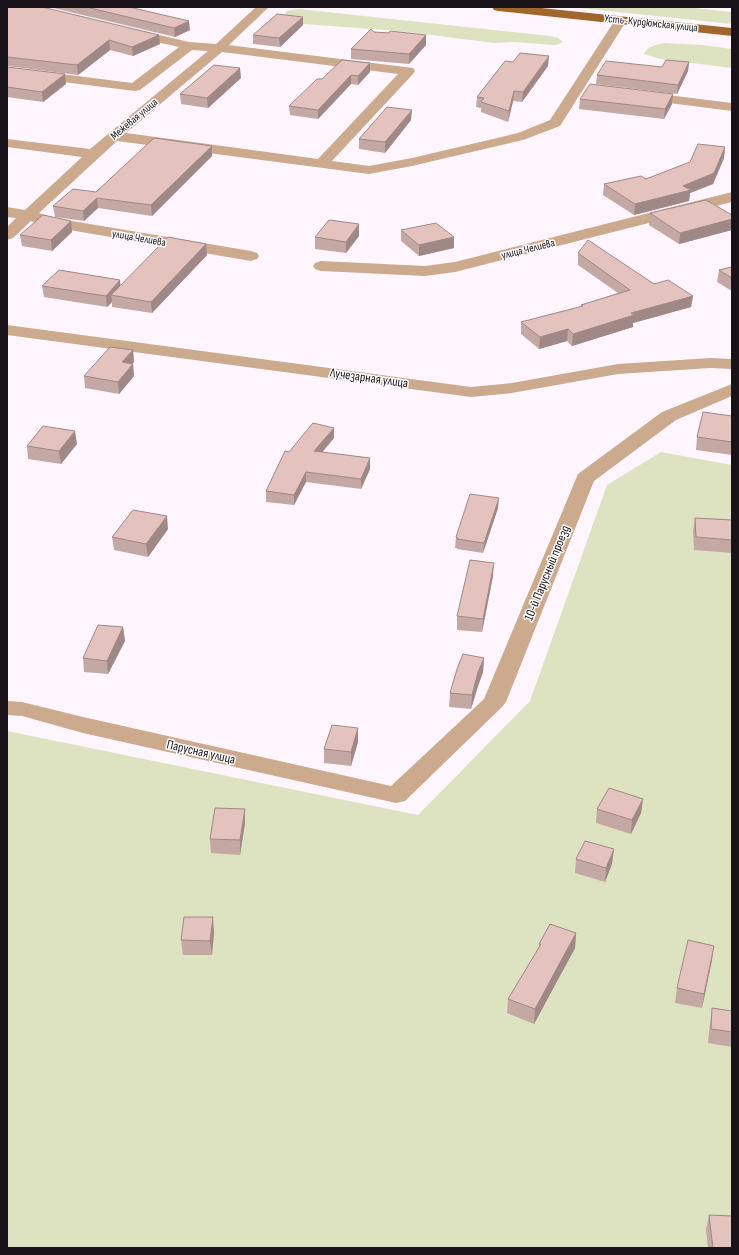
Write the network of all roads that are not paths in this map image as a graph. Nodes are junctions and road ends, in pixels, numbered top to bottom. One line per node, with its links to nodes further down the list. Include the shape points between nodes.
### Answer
1 (263, 7): 7 (street, Межевая улица)
2 (498, 7): 3 (main road, Усть-Курдюмская улица)
3 (621, 20): 5 (main road, Усть-Курдюмская улица); 10 (street)
4 (120, 29): 6 (street)
5 (732, 32)
6 (188, 46): 7 (street); 9 (street)
7 (219, 48): 12 (street, Межевая улица); 18 (street, via 408,71)
8 (7, 71): 9 (street)
9 (135, 87): 12 (street)
10 (579, 87): 11 (street); 18 (street, via 555,123 523,136 368,170)
11 (594, 89)
12 (168, 91): 15 (street, Межевая улица)
13 (633, 94): 14 (street)
14 (732, 108)
15 (114, 136): 17 (street, Межевая улица); 18 (street)
16 (7, 143): 17 (street)
17 (93, 154): 21 (street, Межевая улица)
18 (322, 163)
19 (732, 197): 24 (street, улица Челиева, via 455,267 425,271)
20 (7, 212): 21 (street, улица Челиева)
21 (29, 215): 22 (street, Межевая улица); 23 (street, улица Челиева, via 52,222)
22 (7, 235)
23 (251, 256)
24 (321, 266)
25 (7, 330): 26 (street, Лучезарная улица, via 471,392 512,388 618,369)
26 (732, 364)
27 (732, 389): 29 (street, 10-й Парусный проезд, via 669,416 585,478 494,702)
28 (7, 708): 29 (street, Парусная улица, via 22,709)
29 (396, 794)

